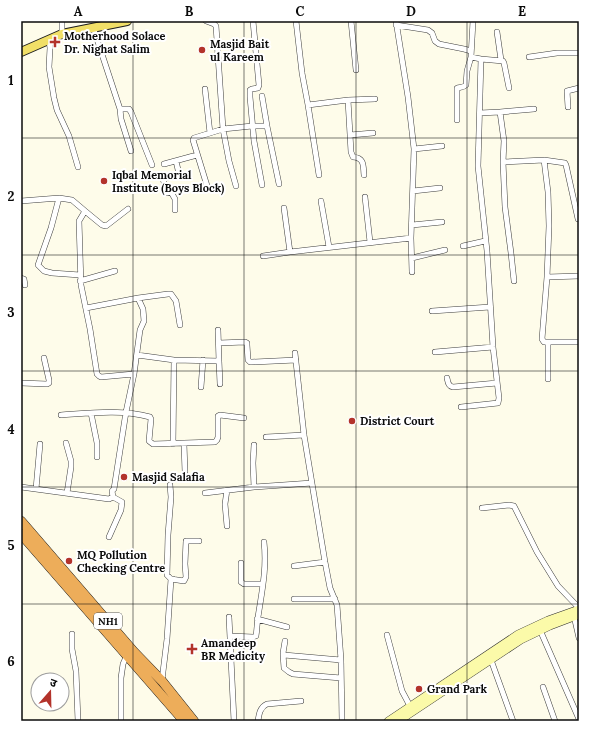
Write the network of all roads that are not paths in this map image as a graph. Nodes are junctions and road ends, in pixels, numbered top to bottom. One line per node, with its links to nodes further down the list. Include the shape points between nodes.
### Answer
1 (62, 21): 11 (street)
2 (127, 21): 9 (main road)
3 (206, 21): 36 (street, via 216,26)
4 (253, 21): 34 (street, via 259,85 258,88 250,90)
5 (296, 21): 27 (street)
6 (351, 21): 20 (street)
7 (473, 21): 13 (street)
8 (396, 23): 13 (street, via 428,30 439,44); 41 (street)
9 (94, 27): 11 (main road); 29 (street)
10 (497, 32): 19 (street)
11 (62, 34): 12 (main road)
12 (49, 40): 14 (main road); 49 (street, via 49,67 54,98)
13 (471, 51): 16 (street)
14 (21, 52)
15 (579, 53): 17 (street)
16 (471, 57): 18 (street); 33 (street, via 466,85 457,88)
17 (529, 57)
18 (481, 59): 19 (street); 32 (street)
19 (501, 60): 21 (street, via 504,63)
20 (356, 70)
21 (509, 88)
22 (579, 88): 28 (street, via 567,91)
23 (205, 89): 37 (street)
24 (262, 96): 35 (street)
25 (375, 99): 26 (street)
26 (348, 100): 27 (street); 39 (street)
27 (308, 105): 50 (street)
28 (568, 107)
29 (120, 109): 42 (street); 47 (street, via 129,109 131,112)
30 (534, 109): 31 (street)
31 (500, 112): 32 (street); 46 (street, via 504,141)
32 (480, 113): 70 (street, via 478,166)
33 (457, 120)
34 (252, 126): 35 (street); 36 (street); 53 (street)
35 (267, 126): 52 (street)
36 (223, 129): 37 (street); 54 (street)
37 (210, 133): 43 (street, via 194,138)
38 (373, 133): 39 (street)
39 (350, 135): 51 (street, via 352,156 362,161)
40 (442, 146): 41 (street)
41 (414, 149): 57 (street)
42 (131, 151)
43 (197, 155): 45 (street); 56 (street)
44 (544, 160): 46 (street); 66 (street, via 565,163); 82 (street, via 549,226)
45 (176, 161): 48 (street); 64 (street, via 179,174 163,179 167,193 171,192 175,199)
46 (503, 162): 85 (street, via 505,207)
47 (152, 164)
48 (164, 164)
49 (78, 167)
50 (319, 175)
51 (364, 175)
52 (279, 184)
53 (262, 185)
54 (236, 186)
55 (440, 188): 57 (street)
56 (208, 190)
57 (413, 191): 68 (street)
58 (365, 197): 71 (street)
59 (59, 198): 60 (street); 65 (street, via 72,200); 80 (street, via 38,265 44,271 52,273)
60 (21, 200)
61 (321, 201): 73 (street)
62 (284, 208): 75 (street)
63 (128, 209): 65 (street, via 106,226)
64 (175, 210)
65 (85, 211): 80 (street, via 79,221)
66 (578, 219)
67 (442, 222): 68 (street)
68 (412, 225): 69 (street)
69 (411, 238): 71 (street); 77 (street)
70 (485, 241): 72 (street); 88 (street)
71 (370, 242): 73 (street)
72 (463, 246)
73 (329, 247): 75 (street)
74 (445, 250): 77 (street)
75 (290, 252): 76 (street)
76 (263, 256)
77 (412, 258): 79 (street)
78 (115, 271): 84 (street)
79 (412, 272)
80 (80, 275): 84 (street)
81 (579, 276): 82 (street)
82 (547, 277): 93 (street, via 542,339)
83 (21, 278): 86 (street, via 24,279)
84 (80, 281): 89 (street)
85 (514, 281)
86 (25, 285)
87 (138, 298): 89 (street); 91 (street, via 171,294 176,301); 99 (street, via 143,309 144,321 140,330)
88 (490, 307): 90 (street); 96 (street)
89 (86, 308): 105 (street, via 98,376)
90 (432, 311)
91 (180, 325)
92 (218, 330): 95 (street)
93 (548, 342): 94 (street); 107 (street)
94 (579, 342)
95 (219, 343): 103 (street, via 245,342 250,362); 104 (street)
96 (493, 347): 97 (street); 109 (street)
97 (435, 352)
98 (295, 353): 103 (street)
99 (137, 355): 101 (street); 105 (street)
100 (44, 358): 108 (street, via 49,383)
101 (174, 360): 102 (street); 121 (street)
102 (203, 360): 104 (street); 111 (street)
103 (296, 360): 117 (street)
104 (219, 362): 110 (street)
105 (134, 374): 113 (street)
106 (447, 378): 109 (street, via 449,386 453,387)
107 (548, 379)
108 (21, 383)
109 (497, 383): 112 (street, via 498,403)
110 (220, 384)
111 (201, 387)
112 (461, 407)
113 (126, 412): 114 (street); 121 (street, via 150,417 151,443); 134 (street)
114 (91, 413): 115 (street); 124 (street)
115 (61, 415)
116 (244, 418): 122 (street, via 220,415 217,418 218,437 215,442)
117 (304, 435): 118 (street); 126 (street)
118 (266, 437)
119 (66, 443): 133 (street, via 71,461)
120 (40, 444): 130 (street)
121 (174, 444): 122 (street)
122 (184, 444): 125 (street)
123 (254, 445): 129 (street)
124 (97, 457)
125 (185, 472)
126 (312, 483): 129 (street); 142 (street)
127 (170, 485): 145 (street, via 167,575)
128 (21, 487): 130 (street)
129 (254, 487): 131 (street)
130 (36, 489): 133 (street)
131 (227, 490): 132 (street); 137 (street)
132 (205, 493)
133 (67, 494): 134 (street, via 109,500)
134 (113, 497): 139 (street, via 122,502)
135 (482, 508): 149 (street, via 514,506 537,552 558,586)
136 (21, 521): 165 (highway, NH1)
137 (227, 526)
138 (21, 534): 161 (highway, NH1)
139 (109, 537)
140 (199, 541): 145 (street, via 186,542 184,581)
141 (264, 542): 146 (street, via 266,556)
142 (325, 562): 144 (street); 148 (street)
143 (241, 563): 146 (street, via 241,582)
144 (294, 566)
145 (171, 579): 165 (street)
146 (263, 584): 152 (street)
147 (294, 599): 148 (street)
148 (335, 599): 162 (street)
149 (579, 608): 168 (street, via 518,634)
150 (576, 616): 154 (street); 158 (street)
151 (229, 617): 157 (street)
152 (257, 619): 153 (street); 157 (street, via 256,636)
153 (287, 627)
154 (540, 630): 163 (street); 169 (street)
155 (72, 634): 170 (street)
156 (387, 635): 168 (street, via 402,691)
157 (230, 636): 174 (street)
158 (579, 638)
159 (285, 641): 160 (street)
160 (283, 654): 162 (street); 164 (street, via 284,668 293,674)
161 (127, 655): 171 (street, via 121,678); 172 (highway, NH1)
162 (341, 660): 164 (street)
163 (491, 660): 178 (street); 179 (street)
164 (341, 678): 176 (street)
165 (162, 681): 173 (highway, NH1)
166 (543, 687): 180 (street)
167 (301, 701): 175 (street, via 267,704 260,709)
168 (410, 706): 177 (street)
169 (579, 719)
170 (78, 721)
171 (121, 721)
172 (184, 721)
173 (194, 721)
174 (234, 721)
175 (258, 721)
176 (342, 721)
177 (388, 721)
178 (399, 721)
179 (513, 721)
180 (555, 721)

